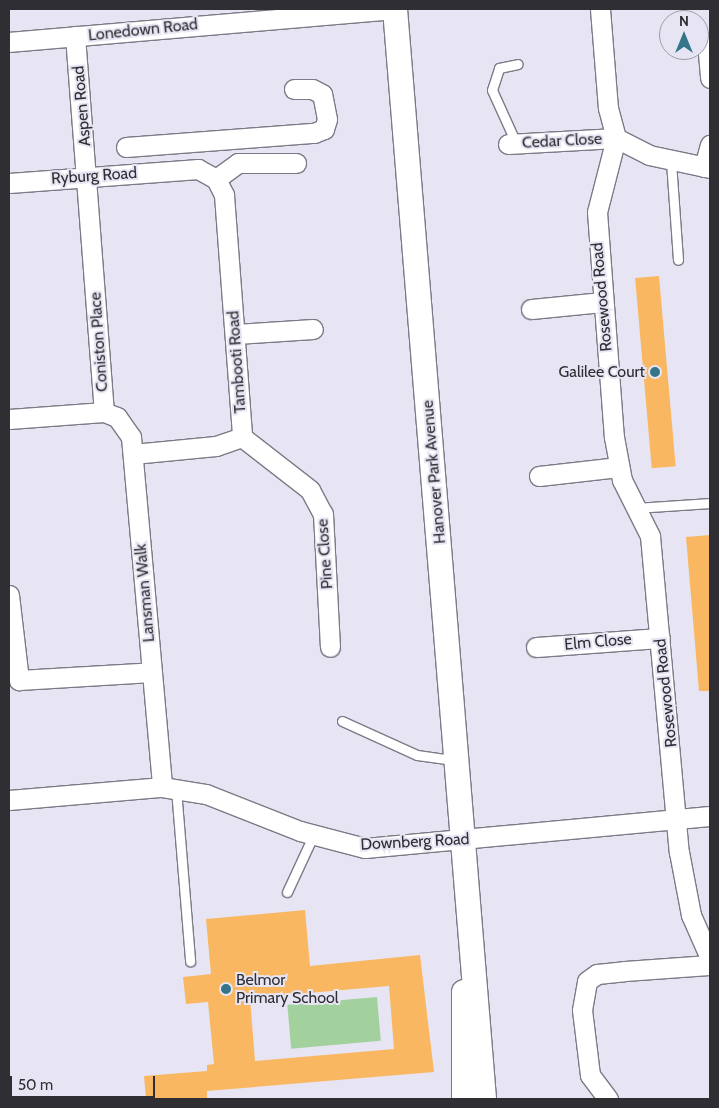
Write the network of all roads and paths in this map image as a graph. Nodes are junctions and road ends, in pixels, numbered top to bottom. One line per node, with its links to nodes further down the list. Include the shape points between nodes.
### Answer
1 (395, 9): 3 (street, Lonedown Road); 41 (street, Hanover Park Avenue)
2 (600, 9): 10 (street, Rosewood Road, via 608,108)
3 (180, 17): 4 (street, Lonedown Road)
4 (76, 36): 5 (street, Lonedown Road); 19 (street, Aspen Road)
5 (9, 42)
6 (708, 60): 8 (street)
7 (518, 64): 12 (lane, via 499,68 492,90)
8 (710, 78)
9 (294, 90): 11 (street, Ryburg Road, via 312,88 322,94 327,118 324,129 314,133)
10 (616, 138): 12 (street, Cedar Close); 15 (street); 23 (street, Rosewood Road, via 597,212)
11 (173, 143): 14 (street, Ryburg Road); 18 (street)
12 (512, 144)
13 (710, 145): 17 (street)
14 (126, 147)
15 (671, 162): 17 (street); 22 (lane)
16 (296, 163): 21 (street, via 238,163)
17 (707, 168)
18 (175, 170): 19 (street, Ryburg Road); 21 (street, Ryburg Road, via 198,169)
19 (88, 176): 20 (street, Ryburg Road); 27 (street, Coniston Place)
20 (10, 179)
21 (216, 179): 26 (street, Tambooti Road, via 224,195)
22 (678, 260)
23 (603, 302): 24 (street); 31 (street, Rosewood Road)
24 (531, 309)
25 (313, 329): 26 (street)
26 (236, 334): 29 (street, Tambooti Road)
27 (104, 412): 28 (street, Coniston Place); 30 (street, Lansman Walk, via 122,422)
28 (9, 418)
29 (242, 437): 30 (street, Tambooti Road, via 216,446); 37 (street, Pine Close, via 310,490 323,514)
30 (133, 454): 39 (street, Lansman Walk)
31 (618, 467): 32 (street); 34 (street, Rosewood Road)
32 (539, 476)
33 (710, 503): 34 (lane)
34 (635, 508): 36 (street, Rosewood Road, via 650,536)
35 (9, 595): 39 (street, via 19,680)
36 (660, 638): 38 (street, Elm Close); 45 (street, Rosewood Road)
37 (330, 647)
38 (536, 647)
39 (152, 672): 42 (street, Lansman Walk)
40 (342, 721): 41 (lane, via 417,754)
41 (459, 760): 47 (street, Hanover Park Avenue)
42 (169, 788): 43 (street, Downberg Road); 46 (street, Downberg Road, via 224,799); 51 (lane)
43 (9, 800)
44 (710, 816): 45 (street, Downberg Road)
45 (680, 820): 47 (street, Downberg Road); 50 (street, Rosewood Road, via 679,852 691,915)
46 (313, 836): 47 (street, Downberg Road, via 365,848); 48 (lane)
47 (465, 840): 49 (street, Hanover Park Avenue)
48 (287, 892)
49 (470, 935): 53 (street, Hanover Park Avenue, via 461,1050); 54 (street, Hanover Park Avenue)
50 (710, 958)
51 (190, 961)
52 (710, 965): 55 (street, via 615,972 587,981 582,1010 588,1068 594,1086)
53 (464, 1099)
54 (484, 1099)
55 (608, 1099)

